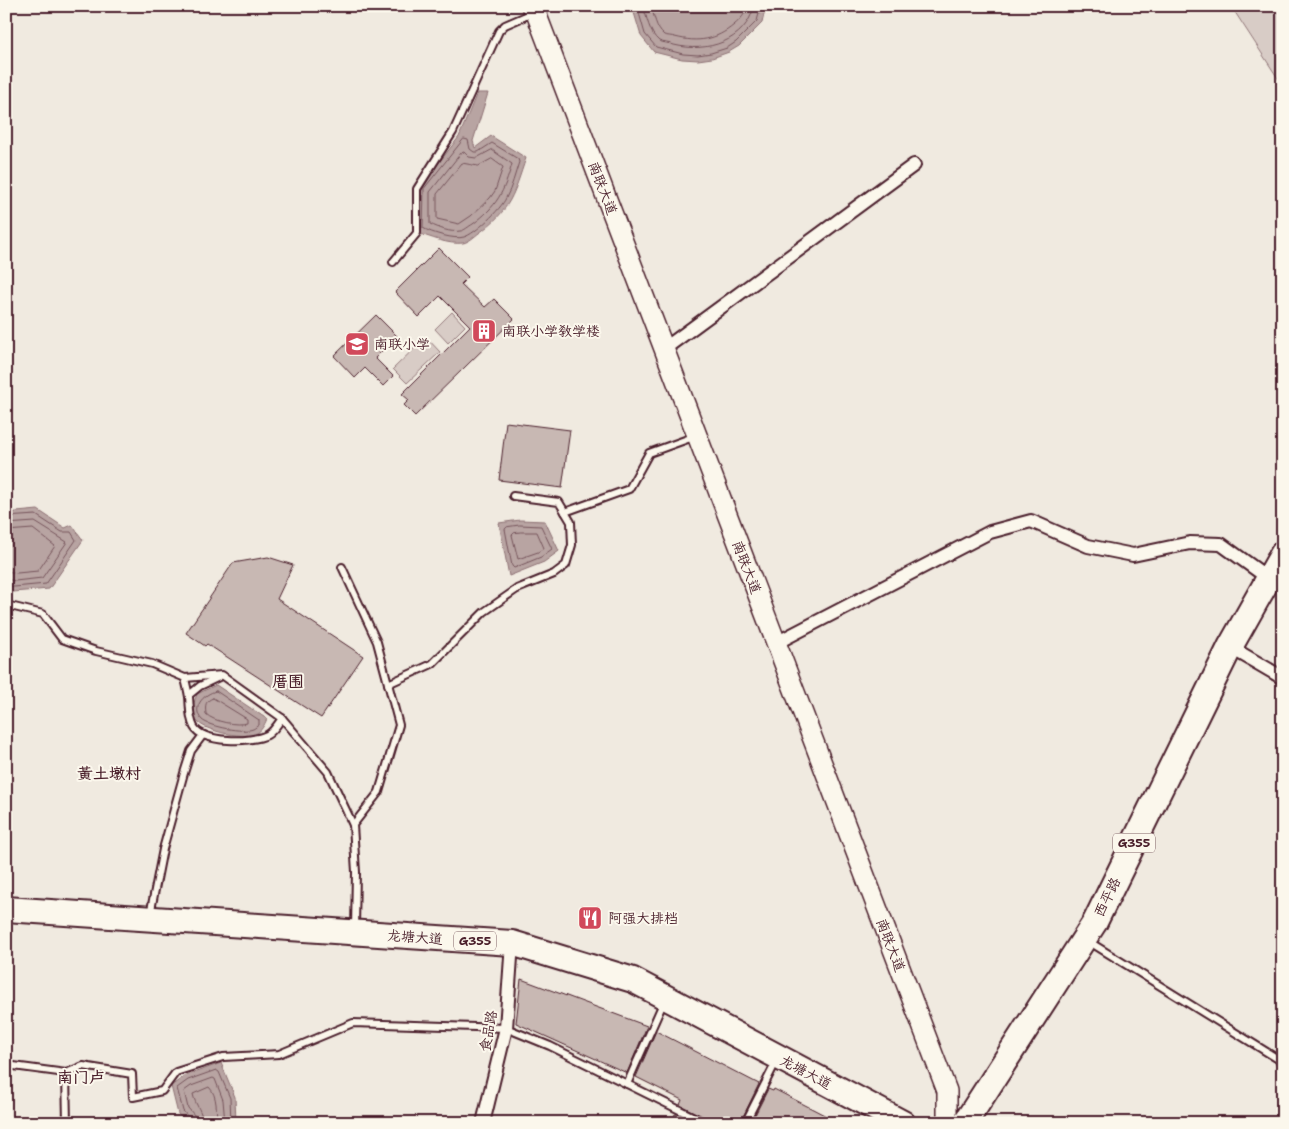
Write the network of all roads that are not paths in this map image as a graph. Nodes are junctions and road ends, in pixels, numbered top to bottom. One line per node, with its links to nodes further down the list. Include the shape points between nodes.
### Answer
1 (538, 8): 3 (lane, via 499,31 453,132 418,189 417,232); 4 (street, 南联大道)
2 (914, 165): 4 (street)
3 (393, 262)
4 (664, 348): 5 (street, 南联大道)
5 (697, 435): 7 (lane, via 649,453 629,489); 12 (street, 南联大道)
6 (513, 496): 7 (lane, via 559,502)
7 (565, 512): 17 (lane, via 571,522 572,545 566,565 554,574 517,589 484,612 432,664)
8 (1283, 553): 10 (highway, 西平路 / G355)
9 (342, 566): 17 (lane, via 377,642)
10 (1268, 578): 12 (street, via 1221,544 1190,543 1133,555 1088,546 1031,521 990,532); 13 (highway, 西平路 / G355)
11 (6, 605): 15 (lane, via 43,614 62,638 96,651 152,664)
12 (776, 643): 41 (street, 南联大道, via 947,1091)
13 (1230, 647): 16 (street); 26 (highway, 西平路 / G355)
14 (222, 675): 15 (lane); 18 (lane, via 200,686); 19 (lane)
15 (185, 678): 18 (lane)
16 (1283, 678)
17 (388, 684): 21 (lane, via 399,725 379,792)
18 (189, 696): 20 (lane, via 191,720)
19 (282, 718): 20 (lane, via 269,734 259,738 232,741); 21 (lane, via 328,772)
20 (203, 735): 24 (lane, via 191,751 184,773 163,849)
21 (353, 825): 25 (lane, via 356,872)
22 (6, 909): 24 (highway, 龙塘大道 / G355)
23 (6, 916): 24 (highway, 龙塘大道 / G355)
24 (148, 922): 25 (highway, 龙塘大道 / G355)
25 (354, 937): 27 (highway, 龙塘大道 / G355)
26 (1085, 939): 30 (lane, via 1278,1058); 42 (highway, 西平路 / G355)
27 (512, 948): 28 (highway, 龙塘大道 / G355); 29 (street, 食品路)
28 (665, 1000): 31 (highway, 龙塘大道 / G355); 34 (lane)
29 (506, 1028): 33 (lane, via 353,1023 279,1054 223,1057 176,1072 162,1092 133,1097 132,1074 84,1066); 34 (lane); 36 (street, 食品路)
30 (1283, 1057)
31 (777, 1060): 38 (lane); 39 (highway, 龙塘大道 / G355); 40 (highway, 龙塘大道 / G355)
32 (6, 1065): 33 (lane)
33 (66, 1073): 35 (lane)
34 (627, 1084): 37 (lane)
35 (67, 1123)
36 (483, 1123)
37 (706, 1123)
38 (745, 1123)
39 (890, 1123)
40 (903, 1123)
41 (947, 1123)
42 (965, 1123)

